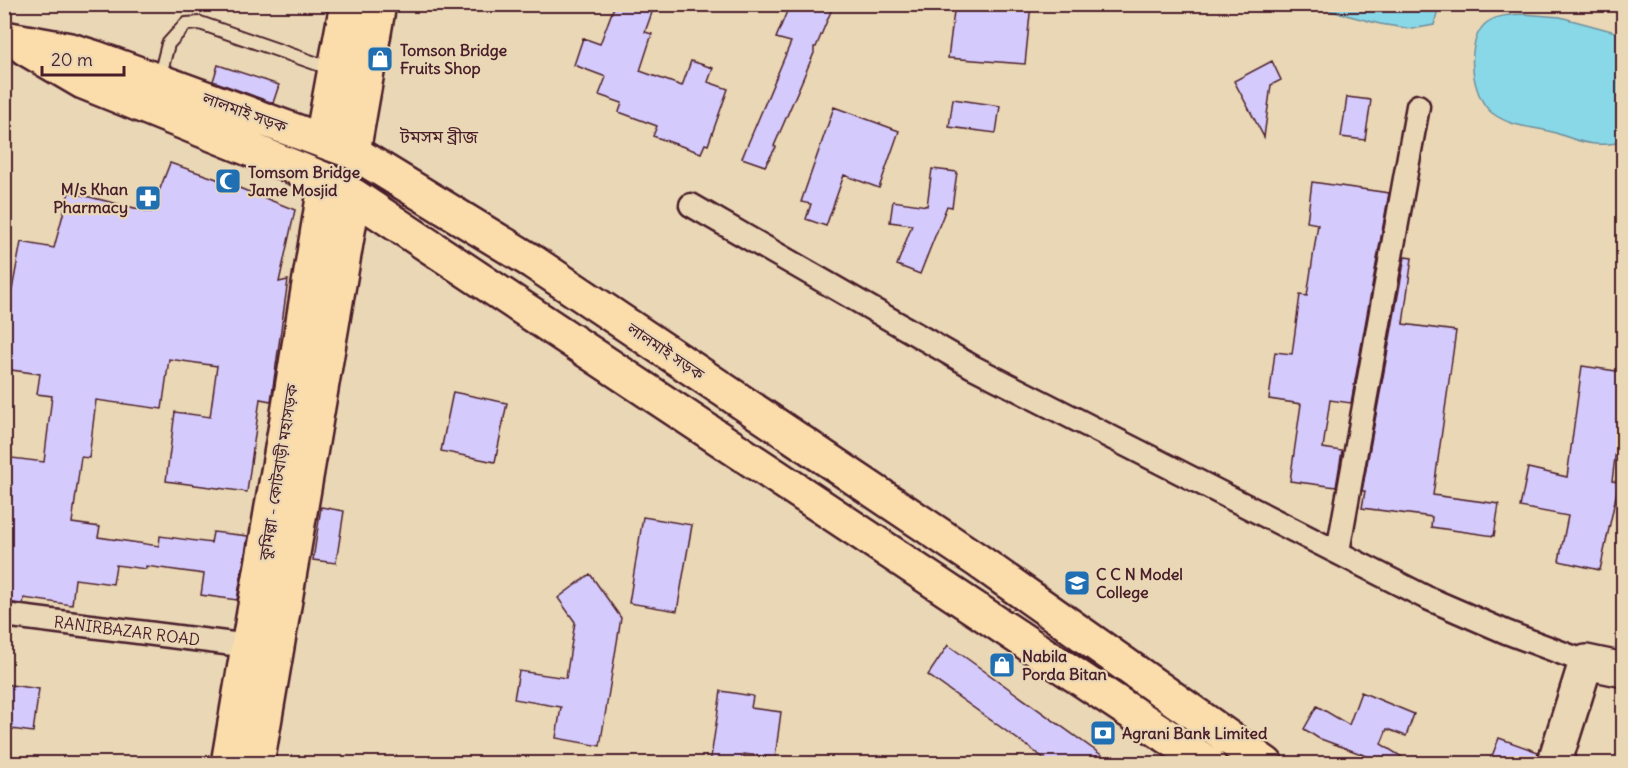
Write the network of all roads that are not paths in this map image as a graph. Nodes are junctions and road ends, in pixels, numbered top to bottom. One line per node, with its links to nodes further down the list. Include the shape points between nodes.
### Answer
1 (347, 4): 4 (main road)
2 (379, 4): 8 (main road)
3 (9, 39): 5 (main road, লালমাই সড়ক, via 70,50); 9 (main road, লালমাই সড়ক, via 83,82)
4 (335, 70): 5 (lane, via 200,23 186,24 168,44); 7 (main road)
5 (159, 81): 7 (main road, লালমাই সড়ক)
6 (1418, 106): 12 (street)
7 (322, 139): 8 (main road, লালমাই সড়ক)
8 (353, 152): 13 (main road, লালমাই সড়ক, via 533,262)
9 (326, 180): 10 (main road, লালমাই সড়ক); 16 (main road, কুমিল্লা - কোটবাড়ী মহাসড়ক)
10 (354, 196): 14 (main road, লালমাই সড়ক); 19 (main road, কুমিল্লা - কোটবাড়ী মহাসড়ক)
11 (691, 205): 12 (street, via 973,366)
12 (1338, 551): 17 (street, via 1425,597)
13 (977, 560): 14 (main road); 23 (main road, লালমাই সড়ক)
14 (954, 594): 22 (main road, লালমাই সড়ক)
15 (4, 615): 16 (street, RANIRBAZAR ROAD)
16 (249, 646): 19 (main road, কুমিল্লা - কোটবাড়ী মহাসড়ক)
17 (1586, 662): 18 (street); 24 (street)
18 (1623, 670)
19 (253, 702): 20 (main road, কুমিল্লা - কোটবাড়ী মহাসড়ক); 21 (main road, কুমিল্লা - কোটবাড়ী মহাসড়ক)
20 (228, 764)
21 (256, 764)
22 (1209, 764)
23 (1266, 764)
24 (1554, 764)

